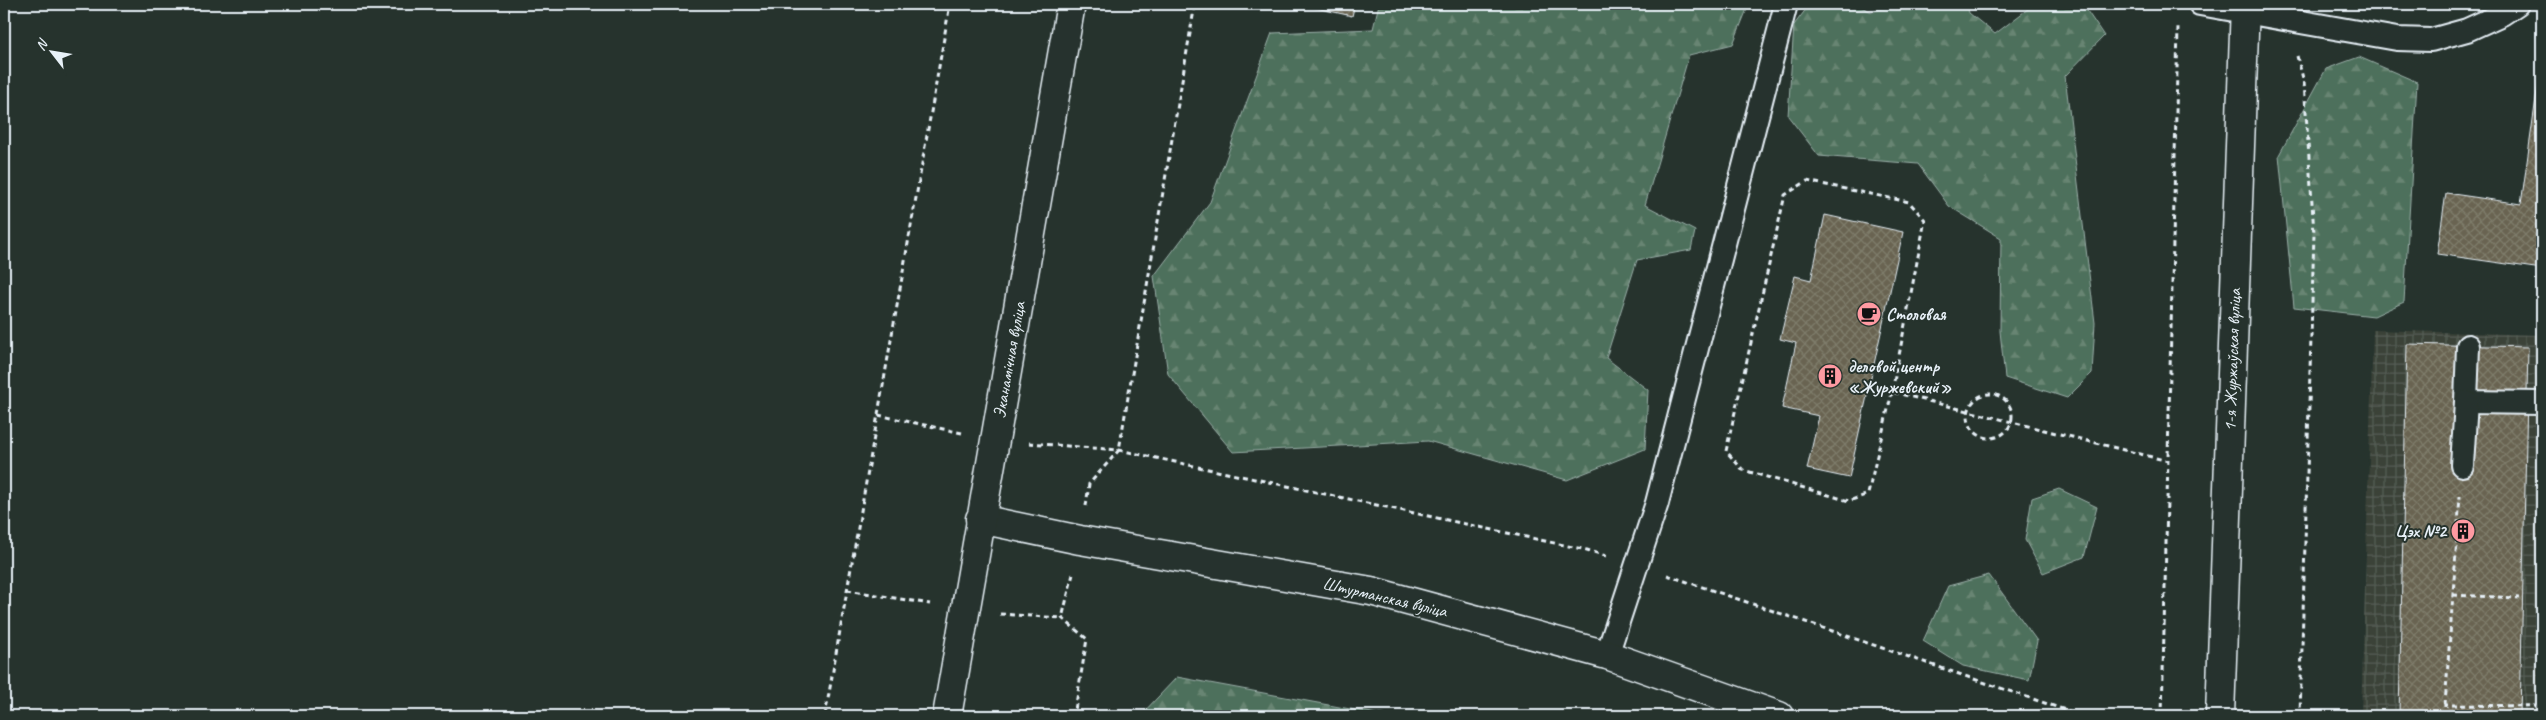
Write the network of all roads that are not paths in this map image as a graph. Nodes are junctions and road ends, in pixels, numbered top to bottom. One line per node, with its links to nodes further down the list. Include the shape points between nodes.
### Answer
1 (1071, 4): 10 (street, Эканамічная вуліца)
2 (1786, 4): 11 (lane, via 1657,503)
3 (2200, 4): 5 (lane)
4 (2517, 4): 5 (lane, via 2467,30 2431,40 2396,38 2288,20)
5 (2245, 8): 14 (street, 1-я Журжаўская вуліца)
6 (2468, 346): 7 (lane)
7 (2466, 402): 8 (lane); 9 (lane)
8 (2542, 403)
9 (2462, 465)
10 (980, 519): 11 (street, Штурманская вуліца, via 1080,540 1371,591); 12 (street, Эканамічная вуліца)
11 (1607, 655): 13 (street, Штурманская вуліца)
12 (947, 716)
13 (1779, 716)
14 (2220, 716)

